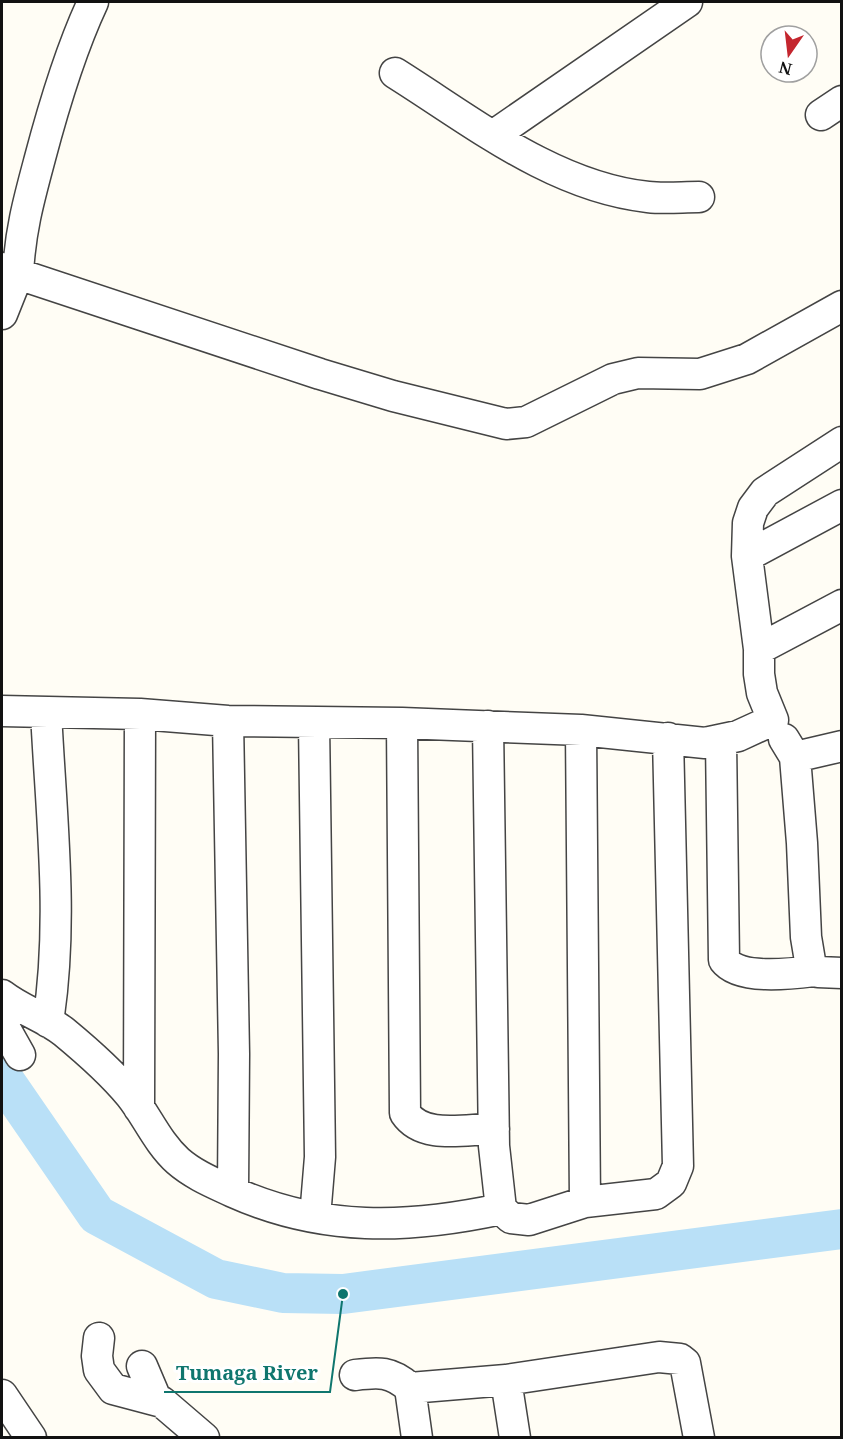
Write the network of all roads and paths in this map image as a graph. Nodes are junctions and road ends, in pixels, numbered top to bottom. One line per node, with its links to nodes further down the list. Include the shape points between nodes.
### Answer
1 (93, 2): 6 (street, via 48,129)
2 (687, 2): 4 (street)
3 (395, 73): 4 (street)
4 (494, 135): 5 (street, via 541,165 601,187 649,197)
5 (699, 197)
6 (10, 271): 7 (street, via 320,374 506,423 526,422 613,379 638,373 700,374 747,359); 8 (street)
7 (842, 306)
8 (2, 314)
9 (842, 442): 11 (street, via 765,492 748,523)
10 (842, 505): 11 (street)
11 (747, 556): 13 (street)
12 (842, 605): 13 (street)
13 (759, 649): 17 (street, via 762,693)
14 (2, 711): 15 (street)
15 (46, 712): 16 (street); 29 (street, via 56,976)
16 (140, 714): 18 (street); 32 (street)
17 (773, 720): 24 (street); 26 (street)
18 (228, 721): 19 (street); 34 (street)
19 (314, 723): 20 (street); 37 (street, via 320,1157)
20 (402, 723): 21 (street); 33 (street, via 405,1113 411,1123 425,1130)
21 (488, 726): 22 (street); 33 (street)
22 (581, 730): 23 (street); 35 (street)
23 (668, 738): 24 (street); 35 (street, via 678,1166 671,1183 656,1194)
24 (721, 741): 27 (street, via 724,960 730,968 745,972)
25 (842, 746): 26 (street)
26 (795, 757): 27 (street, via 806,937)
27 (828, 972)
28 (2, 995): 29 (street)
29 (48, 1022): 32 (street, via 100,1065)
30 (2, 1023): 31 (street)
31 (20, 1055)
32 (139, 1108): 34 (street, via 163,1146 179,1161)
33 (494, 1129): 36 (street)
34 (233, 1191): 37 (street, via 264,1206)
35 (585, 1202): 36 (street, via 528,1220 511,1218)
36 (501, 1209): 37 (street, via 408,1224)
37 (315, 1217)
38 (99, 1338): 44 (street, via 96,1356 103,1378 113,1389)
39 (142, 1366): 44 (street)
40 (355, 1376): 42 (street, via 385,1372)
41 (506, 1380): 42 (street); 48 (street); 49 (street, via 659,1356 680,1359 685,1363)
42 (410, 1388): 47 (street)
43 (2, 1395): 45 (street)
44 (156, 1399): 46 (street)
45 (28, 1437)
46 (204, 1437)
47 (417, 1437)
48 (515, 1437)
49 (699, 1437)

